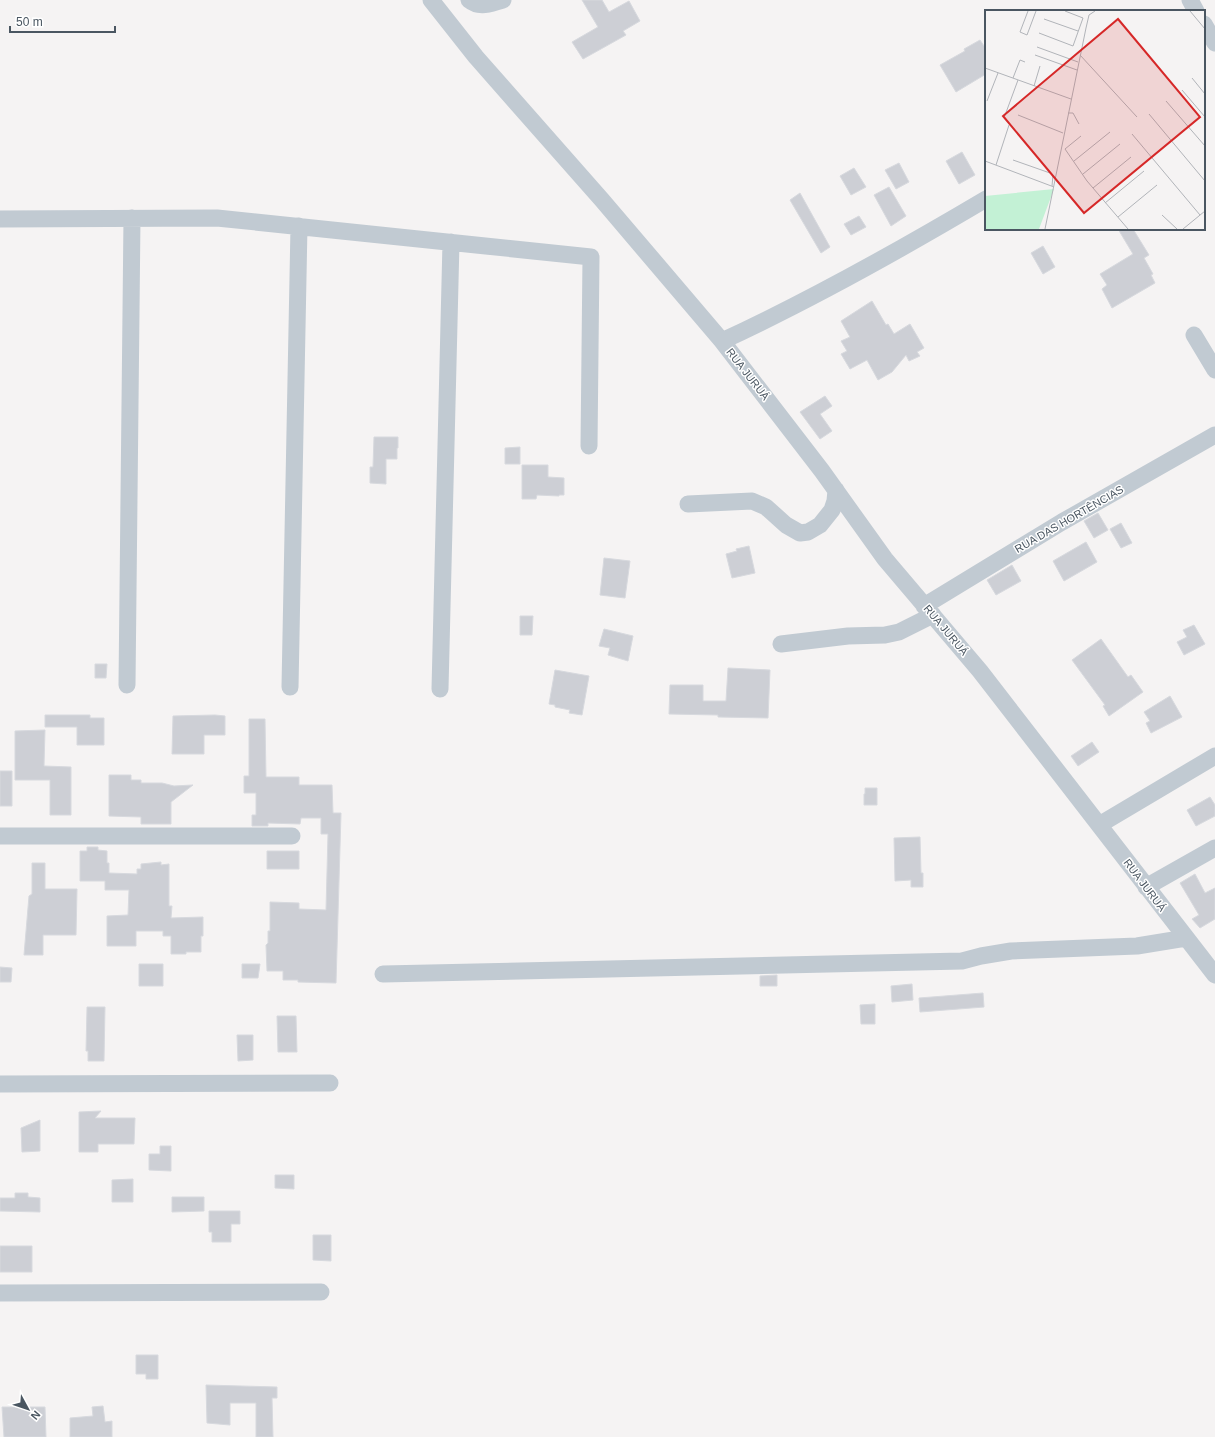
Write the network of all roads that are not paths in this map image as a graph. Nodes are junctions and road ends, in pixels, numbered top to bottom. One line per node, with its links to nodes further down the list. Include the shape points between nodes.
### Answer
1 (431, 0): 14 (street, RUA JURUÁ, via 476,57)
2 (469, 0): 3 (street, via 478,5)
3 (503, 0)
4 (1190, 0): 5 (street)
5 (1195, 10)
6 (1205, 26): 7 (street)
7 (1215, 43)
8 (985, 200): 14 (street, via 777,316)
9 (132, 218): 10 (street); 11 (street, via 217,218); 22 (street)
10 (0, 219)
11 (299, 226): 12 (street); 23 (street)
12 (451, 242): 17 (street, via 591,257); 24 (street)
13 (1194, 335): 15 (street)
14 (722, 341): 18 (street, RUA JURUÁ)
15 (1215, 370)
16 (1215, 435): 20 (street, RUA DAS HORTÊNCIAS, via 1062,522)
17 (589, 446)
18 (836, 490): 19 (street, via 836,501 832,510 820,525 808,532 800,533 786,525 766,506 752,502); 20 (street, RUA JURUÁ, via 885,559)
19 (688, 504)
20 (929, 610): 21 (street, RUA DAS HORTÊNCIAS, via 899,632); 26 (street, RUA JURUÁ, via 980,671)
21 (781, 644)
22 (128, 684)
23 (290, 687)
24 (440, 689)
25 (1215, 756): 26 (street)
26 (1099, 825): 30 (street, RUA JURUÁ)
27 (0, 836): 28 (street)
28 (292, 836)
29 (1215, 848): 30 (street)
30 (1146, 887): 31 (street, RUA JURUÁ)
31 (1186, 938): 32 (street, via 1137,946 1011,952 962,961); 33 (street, RUA JURUÁ)
32 (383, 974)
33 (1215, 975)
34 (330, 1083): 35 (street)
35 (0, 1084)
36 (321, 1292): 37 (street)
37 (0, 1293)

